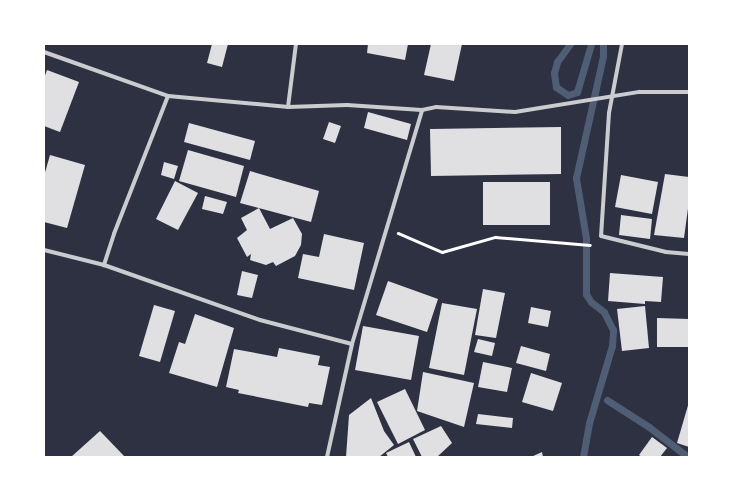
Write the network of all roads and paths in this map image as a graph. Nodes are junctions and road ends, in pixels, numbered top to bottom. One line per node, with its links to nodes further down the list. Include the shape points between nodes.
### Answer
1 (296, 44): 6 (street)
2 (622, 44): 11 (street, via 609,113 601,236 666,252)
3 (44, 52): 5 (street)
4 (689, 92): 7 (street, via 631,93 515,112 436,107)
5 (168, 96): 6 (street); 12 (street)
6 (288, 107): 7 (street, via 347,106)
7 (422, 110): 8 (street)
8 (387, 228): 9 (path, via 442,252 494,237); 13 (street)
9 (594, 246)
10 (44, 250): 12 (street)
11 (689, 254)
12 (104, 265): 13 (street, via 260,320)
13 (352, 344): 14 (street)
14 (327, 457)

